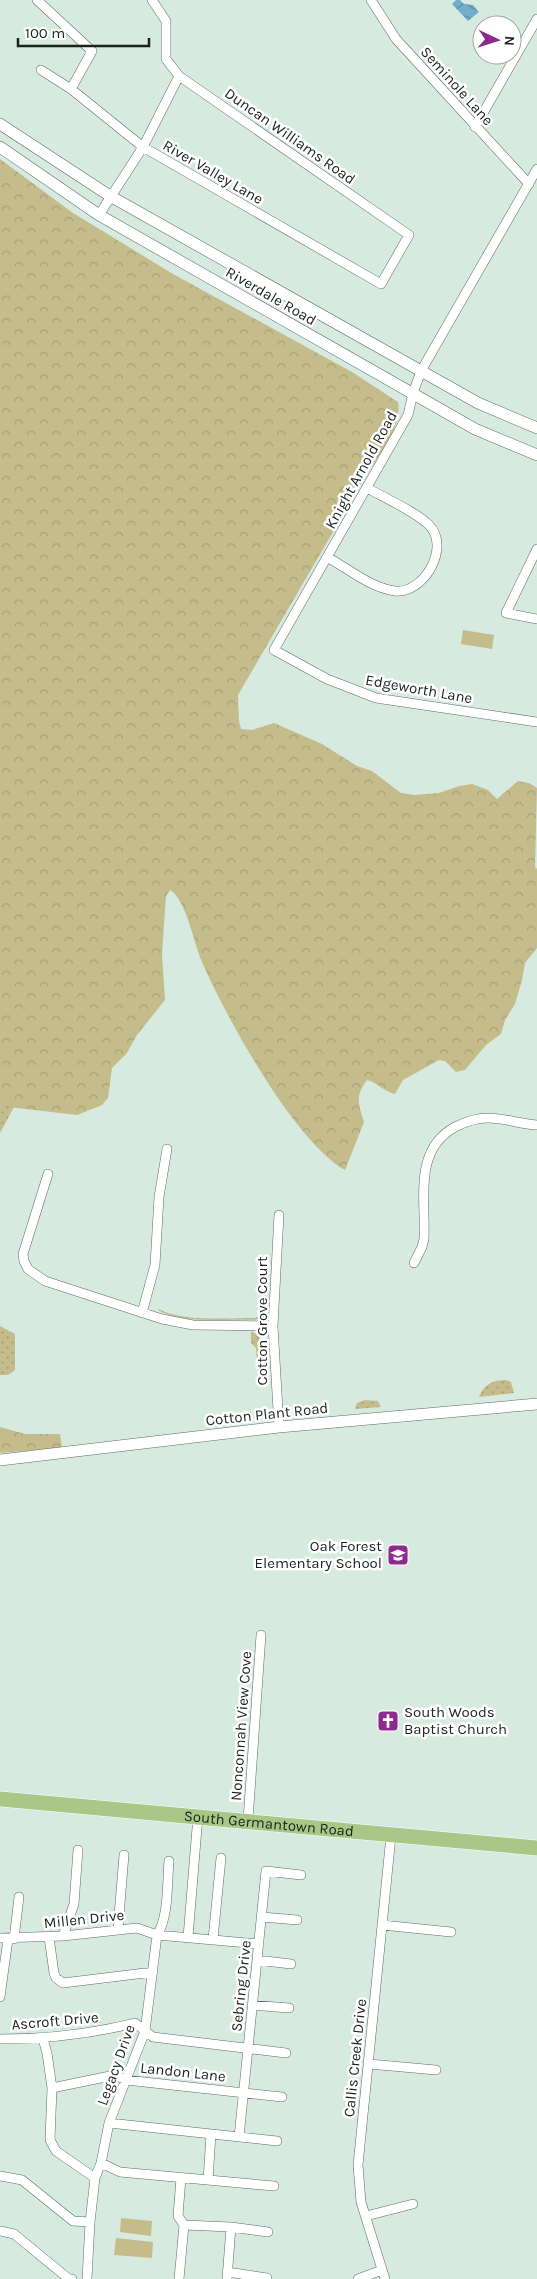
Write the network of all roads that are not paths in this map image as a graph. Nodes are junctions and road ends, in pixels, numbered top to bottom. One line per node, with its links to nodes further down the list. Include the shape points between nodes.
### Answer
1 (37, 0): 7 (street, via 92,51)
2 (152, 0): 6 (street, Duncan Williams Road, via 166,21 166,59)
3 (372, 0): 9 (street, Seminole Lane, via 396,39)
4 (537, 19): 9 (street)
5 (42, 70): 7 (street, River Valley Lane)
6 (179, 76): 11 (street); 16 (street, Duncan Williams Road, via 409,235)
7 (71, 89): 11 (street, River Valley Lane)
8 (0, 124): 14 (street, Riverdale Road)
9 (475, 127): 13 (street, Seminole Lane)
10 (0, 147): 15 (street, Riverdale Road)
11 (143, 148): 14 (street); 16 (street, River Valley Lane)
12 (537, 169): 13 (street, Knight Arnold Road)
13 (529, 184): 17 (street, Knight Arnold Road)
14 (110, 196): 15 (street); 17 (street, Riverdale Road)
15 (99, 215): 18 (street, Riverdale Road)
16 (381, 284)
17 (421, 371): 18 (street, Knight Arnold Road); 19 (street, Riverdale Road, via 478,403)
18 (413, 393): 20 (street, Riverdale Road, via 475,429); 21 (street, Knight Arnold Road, via 408,415)
19 (537, 428)
20 (537, 455)
21 (368, 488): 23 (street, Knight Arnold Road); 23 (street, via 431,526 438,549 426,576 414,588 395,591 378,586)
22 (537, 549): 24 (street, via 506,613)
23 (327, 557): 25 (street, Knight Arnold Road)
24 (537, 619)
25 (274, 650): 26 (street, Edgeworth Lane, via 327,679 376,698)
26 (537, 722)
27 (537, 1125): 31 (street, via 474,1119 441,1137 427,1162 424,1239)
28 (167, 1148): 32 (street, via 155,1265)
29 (48, 1174): 32 (street, via 24,1248 28,1269 45,1281)
30 (279, 1215): 33 (street, Cotton Grove Court)
31 (414, 1263)
32 (142, 1313): 33 (street, via 193,1325)
33 (273, 1326): 35 (street, Cotton Grove Court)
34 (537, 1404): 35 (street, Cotton Plant Road)
35 (279, 1428): 36 (street, Cotton Plant Road)
36 (0, 1460)
37 (261, 1635): 40 (street, Nonconnah View Cove)
38 (0, 1799): 39 (main road, South Germantown Road)
39 (198, 1816): 40 (main road, South Germantown Road); 57 (street)
40 (248, 1820): 41 (main road, South Germantown Road)
41 (391, 1836): 42 (main road, South Germantown Road); 51 (street, Callis Creek Drive)
42 (537, 1848)
43 (78, 1850): 55 (street, via 73,1910)
44 (124, 1855): 52 (street)
45 (221, 1858): 59 (street)
46 (168, 1861): 54 (street, Legacy Drive, via 164,1917)
47 (301, 1875): 49 (street, Sebring Drive, via 266,1871)
48 (19, 1897): 58 (street)
49 (262, 1917): 50 (street); 60 (street, Sebring Drive)
50 (297, 1920)
51 (382, 1925): 53 (street); 72 (street, Callis Creek Drive)
52 (118, 1928): 54 (street, Millen Drive, via 142,1928); 55 (street, Millen Drive)
53 (451, 1932)
54 (157, 1935): 57 (street, Millen Drive); 63 (street, Legacy Drive)
55 (63, 1936): 56 (street, Millen Drive)
56 (49, 1937): 58 (street, Millen Drive); 63 (street, via 54,1972 63,1983)
57 (188, 1937): 59 (street, Millen Drive)
58 (7, 1938): 64 (street)
59 (213, 1939): 60 (street, Millen Drive)
60 (259, 1944): 61 (street, Sebring Drive)
61 (257, 1960): 62 (street); 65 (street, Sebring Drive)
62 (291, 1964)
63 (153, 1972): 67 (street, Legacy Drive)
64 (0, 1997)
65 (252, 2005): 66 (street); 70 (street, Sebring Drive)
66 (289, 2008)
67 (145, 2031): 69 (street, Ascroft Drive, via 135,2023 95,2033); 70 (street, Ascroft Drive, via 153,2038); 74 (street, Legacy Drive)
68 (0, 2039): 69 (street, Ascroft Drive)
69 (43, 2039): 75 (street)
70 (248, 2048): 71 (street, Ascroft Drive); 76 (street, Sebring Drive)
71 (286, 2053)
72 (369, 2064): 73 (street); 89 (street, Callis Creek Drive, via 358,2165 358,2186)
73 (436, 2070)
74 (126, 2080): 75 (street, Landon Lane, via 115,2075); 76 (street, Landon Lane); 78 (street, Legacy Drive)
75 (52, 2088): 84 (street, via 50,2140 56,2151)
76 (243, 2093): 77 (street, Landon Lane); 80 (street, Sebring Drive)
77 (282, 2097)
78 (109, 2124): 79 (street); 82 (street, Legacy Drive)
79 (211, 2134): 80 (street); 86 (street)
80 (239, 2137): 81 (street)
81 (277, 2141)
82 (102, 2163): 84 (street, Legacy Drive); 85 (street, via 120,2172)
83 (0, 2176): 90 (street, via 22,2180 73,2221)
84 (95, 2178): 90 (street, Legacy Drive)
85 (181, 2178): 86 (street); 91 (street, via 178,2216)
86 (208, 2180): 87 (street)
87 (274, 2186)
88 (413, 2204): 89 (street)
89 (366, 2216): 95 (street, Callis Creek Drive)
90 (90, 2222): 99 (street, Legacy Drive)
91 (184, 2225): 92 (street); 100 (street)
92 (231, 2227): 94 (street); 96 (street)
93 (0, 2231): 98 (street, via 14,2234)
94 (268, 2232)
95 (384, 2275): 101 (street)
96 (227, 2276): 97 (street)
97 (267, 2278)
98 (72, 2279)
99 (87, 2279)
100 (179, 2279)
101 (358, 2279)

